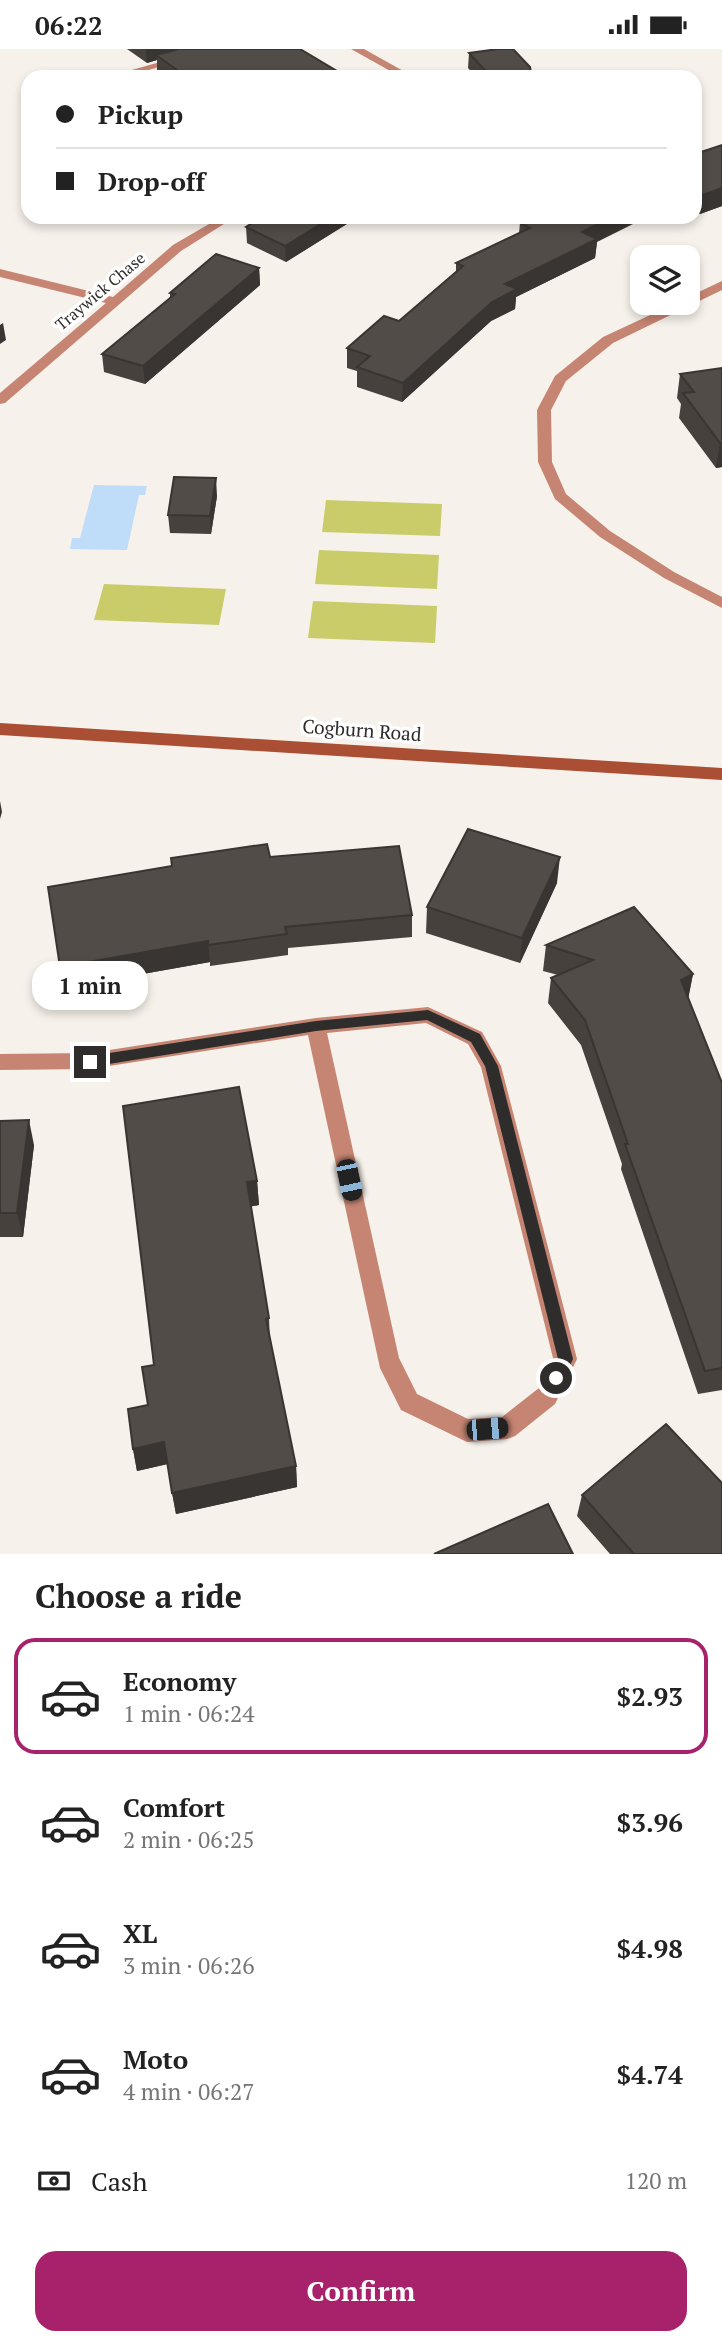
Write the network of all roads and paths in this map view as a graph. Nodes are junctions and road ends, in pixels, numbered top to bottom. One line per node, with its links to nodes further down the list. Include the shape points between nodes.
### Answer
1 (217, 49): 3 (street)
2 (356, 49): 4 (street)
3 (138, 70)
4 (396, 70)
5 (217, 224): 9 (street, Traywick Chase, via 177,248)
6 (0, 273): 9 (street)
7 (722, 285): 8 (street)
8 (700, 296)
9 (114, 301): 11 (street, Traywick Chase)
10 (660, 315): 12 (street, via 608,340 559,379 544,410 545,462 560,496 605,534)
11 (0, 400)
12 (722, 603)
13 (0, 729): 14 (street, Cogburn Road)
14 (722, 774)
15 (316, 1026): 15 (street, via 388,1360 408,1402 467,1431 507,1427 547,1396 565,1359 491,1066 475,1038 428,1015); 16 (street, via 90,1062)
16 (0, 1062)

